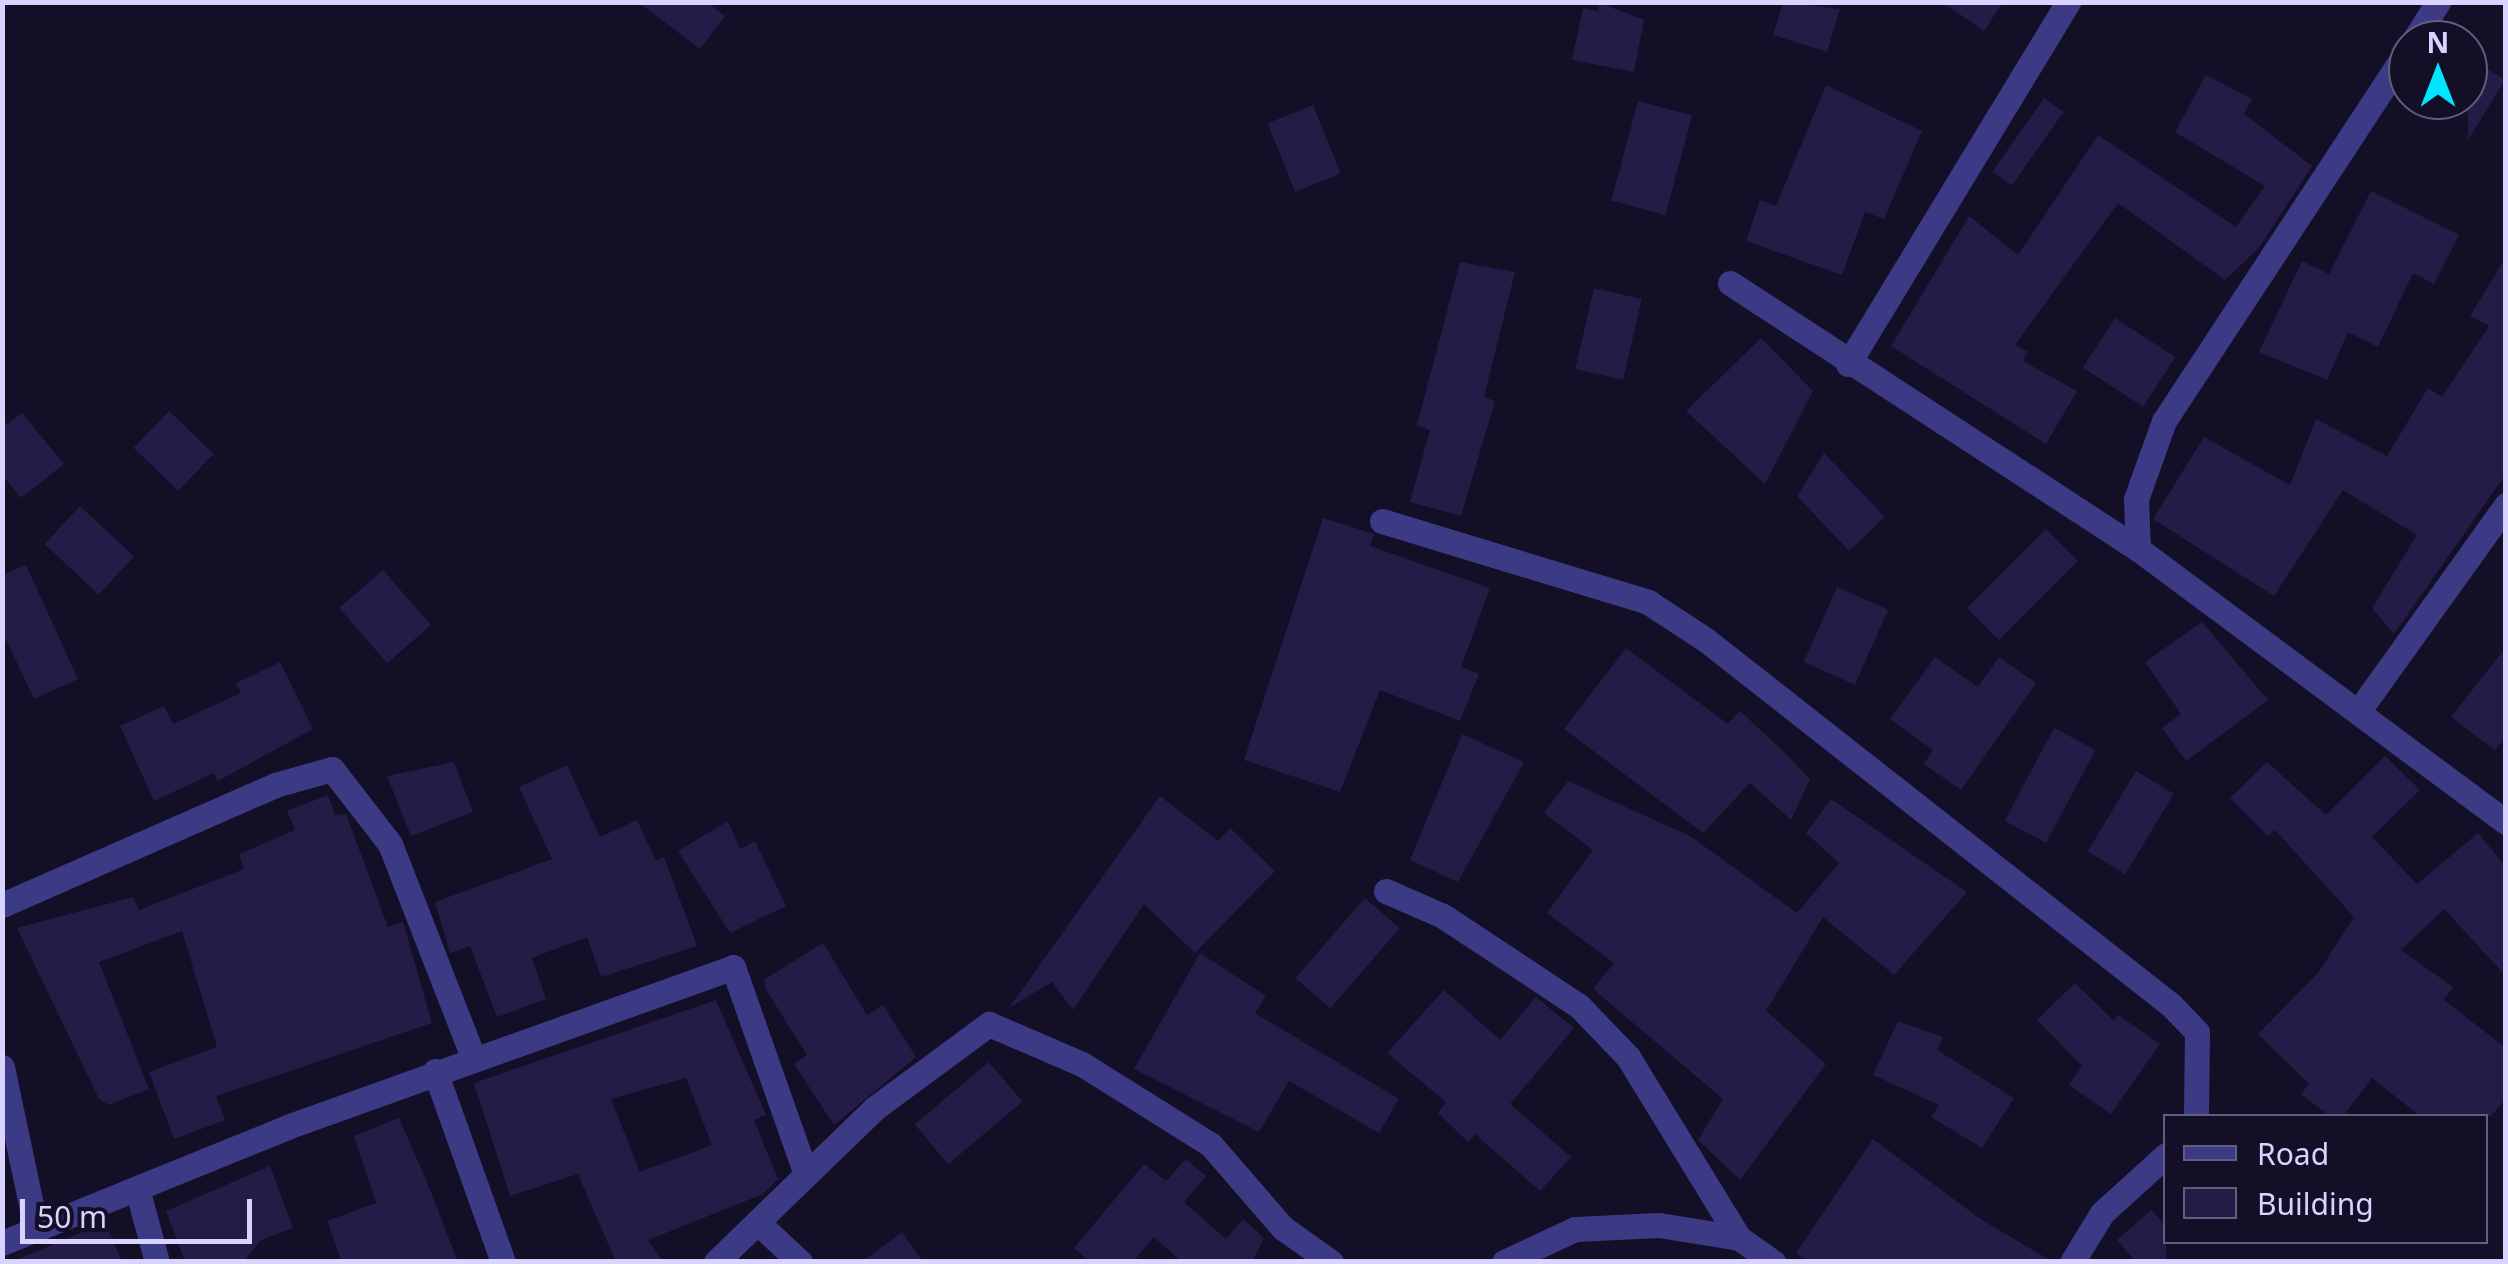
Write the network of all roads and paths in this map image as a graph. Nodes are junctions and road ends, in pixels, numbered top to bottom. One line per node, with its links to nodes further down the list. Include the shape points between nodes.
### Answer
1 (2068, 2): 4 (street)
2 (2388, 80): 7 (street, via 2164,421 2136,499)
3 (1730, 283): 4 (street)
4 (1848, 364): 7 (street)
5 (2506, 504): 8 (street)
6 (1382, 521): 15 (street, via 1648,602 1706,640 2171,1004 2197,1032)
7 (2138, 549): 8 (street)
8 (2360, 709): 9 (street)
9 (2506, 822)
10 (1386, 891): 21 (street, via 1443,916 1578,1006 1628,1057)
11 (2, 905): 12 (street, via 274,784 332,768 390,844)
12 (473, 1057): 14 (street); 17 (street, via 733,967)
13 (2, 1067): 20 (street)
14 (435, 1071): 18 (street); 24 (street)
15 (2196, 1114)
16 (2163, 1158): 30 (street, via 2102,1213)
17 (806, 1174): 19 (street); 27 (street, via 874,1108 989,1024 1082,1064 1211,1144 1284,1228)
18 (138, 1192): 20 (street); 23 (street)
19 (757, 1222): 25 (street); 26 (street)
20 (36, 1229): 22 (street)
21 (1739, 1238): 28 (street, via 1659,1225 1576,1229); 29 (street)
22 (2, 1244)
23 (157, 1262)
24 (503, 1262)
25 (716, 1262)
26 (800, 1262)
27 (1332, 1262)
28 (1504, 1262)
29 (1773, 1262)
30 (2072, 1262)

